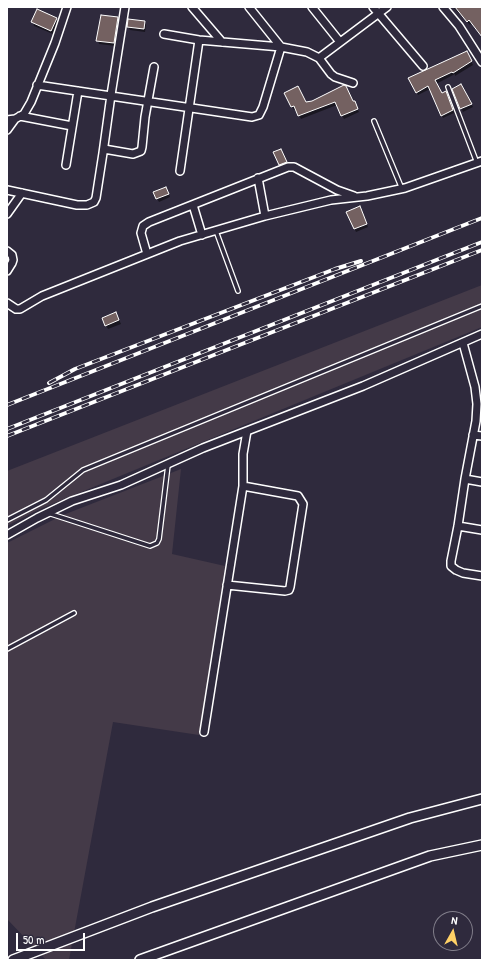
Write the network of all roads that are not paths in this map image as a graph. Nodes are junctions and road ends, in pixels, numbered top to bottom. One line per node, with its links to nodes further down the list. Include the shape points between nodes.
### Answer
1 (67, 7): 20 (street)
2 (125, 7): 23 (street)
3 (192, 7): 12 (street)
4 (248, 7): 14 (street)
5 (312, 7): 13 (street)
6 (374, 7): 9 (street)
7 (387, 7): 9 (street)
8 (446, 8): 16 (street)
9 (379, 14): 13 (street); 17 (street)
10 (164, 34): 11 (street)
11 (199, 40): 12 (street); 25 (street)
12 (222, 42): 14 (street)
13 (340, 42): 15 (street)
14 (281, 47): 15 (street, via 307,52); 25 (street, via 259,115 252,117)
15 (320, 58): 19 (street, via 331,74)
16 (482, 61)
17 (423, 66)
18 (154, 67): 24 (street)
19 (353, 83)
20 (37, 85): 22 (street); 26 (street, via 24,114)
21 (448, 87): 32 (lane)
22 (78, 91): 23 (street); 29 (street)
23 (111, 95): 24 (street); 31 (street)
24 (148, 102): 25 (street); 31 (street, via 141,151 133,154)
25 (189, 108): 34 (street)
26 (18, 118): 27 (street); 29 (street); 30 (street)
27 (7, 120)
28 (374, 121): 36 (lane)
29 (72, 126): 33 (street)
30 (7, 130)
31 (104, 148): 38 (street, via 94,202 77,205)
32 (479, 162): 36 (street)
33 (66, 165)
34 (180, 171)
35 (258, 178): 39 (street, via 294,167); 40 (street); 42 (street)
36 (402, 189): 39 (street)
37 (7, 190): 38 (street)
38 (22, 193): 41 (street)
39 (356, 197): 42 (street, via 331,200)
40 (193, 205): 44 (street); 46 (street, via 143,226 141,233)
41 (7, 214)
42 (265, 216): 43 (street)
43 (216, 231): 44 (street); 48 (lane)
44 (202, 235): 46 (street)
45 (7, 252): 47 (street, via 13,260)
46 (147, 254): 49 (street, via 42,296 20,309)
47 (7, 271)
48 (238, 291)
49 (7, 303)
50 (482, 306): 61 (lane, via 83,470 46,500)
51 (482, 334): 52 (street)
52 (462, 343): 53 (street, via 363,386); 54 (street, via 475,387 477,404)
53 (246, 431): 56 (street); 59 (street)
54 (473, 435): 55 (street); 57 (street)
55 (482, 436)
56 (168, 463): 60 (street, via 121,485 72,501); 60 (lane, via 159,539 150,546)
57 (465, 480): 58 (street); 62 (street)
58 (482, 482)
59 (243, 486): 66 (street); 66 (street, via 298,496 303,504 290,587 285,592)
60 (47, 513): 64 (street)
61 (7, 520)
62 (458, 526): 63 (street); 65 (street, via 451,566 463,573)
63 (482, 530)
64 (7, 535)
65 (482, 576)
66 (227, 585): 69 (street)
67 (74, 613): 68 (lane)
68 (7, 649)
69 (204, 732)
70 (482, 799): 72 (street, via 410,818 152,907)
71 (482, 845): 73 (street, via 430,856)
72 (13, 960)
73 (140, 960)

